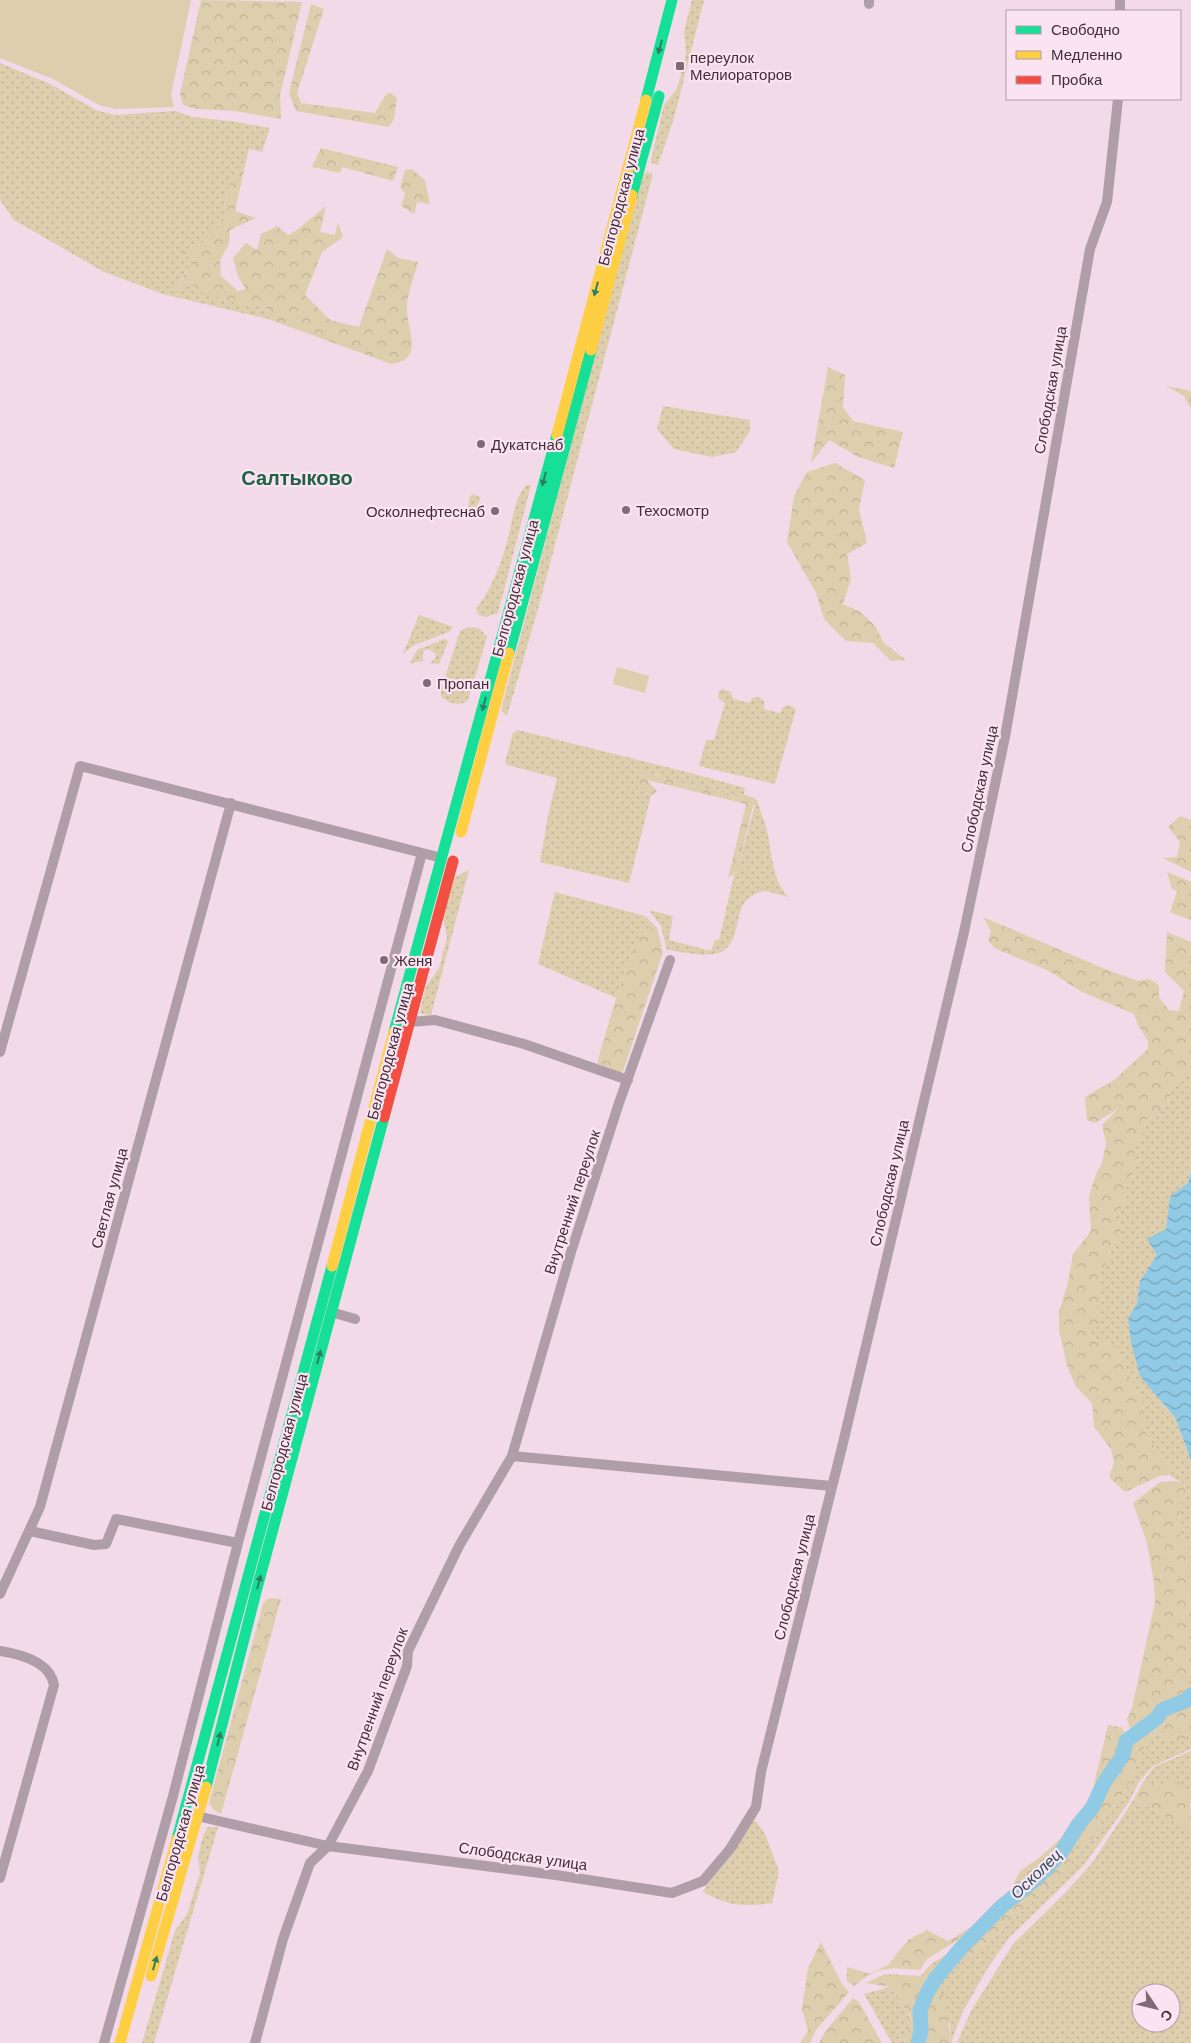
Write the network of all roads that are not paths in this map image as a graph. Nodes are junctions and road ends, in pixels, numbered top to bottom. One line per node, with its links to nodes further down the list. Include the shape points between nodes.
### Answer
1 (672, 0): 6 (main road, Белгородская улица, one-way to 6)
2 (684, 0): 8 (main road, Белгородская улица)
3 (1118, 100): 15 (street, Слободская улица, via 1107,202 1090,249 1003,746 964,932)
4 (231, 803): 5 (street); 9 (street, via 80,766); 16 (street, Светлая улица, via 40,1507)
5 (422, 853): 6 (street); 11 (street)
6 (442, 858): 12 (main road, Белгородская улица)
7 (670, 960): 10 (street, Внутренний переулок)
8 (410, 1022): 10 (street, via 435,1020 462,1027 524,1044); 12 (main road, Белгородская улица)
9 (0, 1052)
10 (628, 1080): 14 (street, Внутренний переулок, via 571,1252)
11 (301, 1305): 12 (street); 17 (street)
12 (325, 1311): 13 (street); 21 (main road, Белгородская улица); 22 (main road, Белгородская улица, one-way to 12)
13 (355, 1318)
14 (512, 1456): 15 (street); 23 (street, Внутренний переулок, via 459,1546 408,1651 407,1666 368,1771)
15 (832, 1486): 23 (street, Слободская улица, via 761,1772 756,1807 730,1849 703,1881 672,1893)
16 (30, 1531): 17 (street, via 94,1545 106,1544 116,1519); 18 (street, Светлая улица)
17 (238, 1543): 20 (street)
18 (0, 1594)
19 (0, 1650): 24 (street, via 47,1668 54,1684)
20 (173, 1796): 21 (street); 25 (street)
21 (189, 1800): 26 (main road, Белгородская улица)
22 (197, 1816): 23 (street, Слободская улица); 27 (main road, Белгородская улица, one-way to 22)
23 (328, 1846): 28 (street, via 310,1863 282,1939)
24 (0, 1878)
25 (104, 2043)
26 (120, 2043)
27 (132, 2043)
28 (255, 2043)

